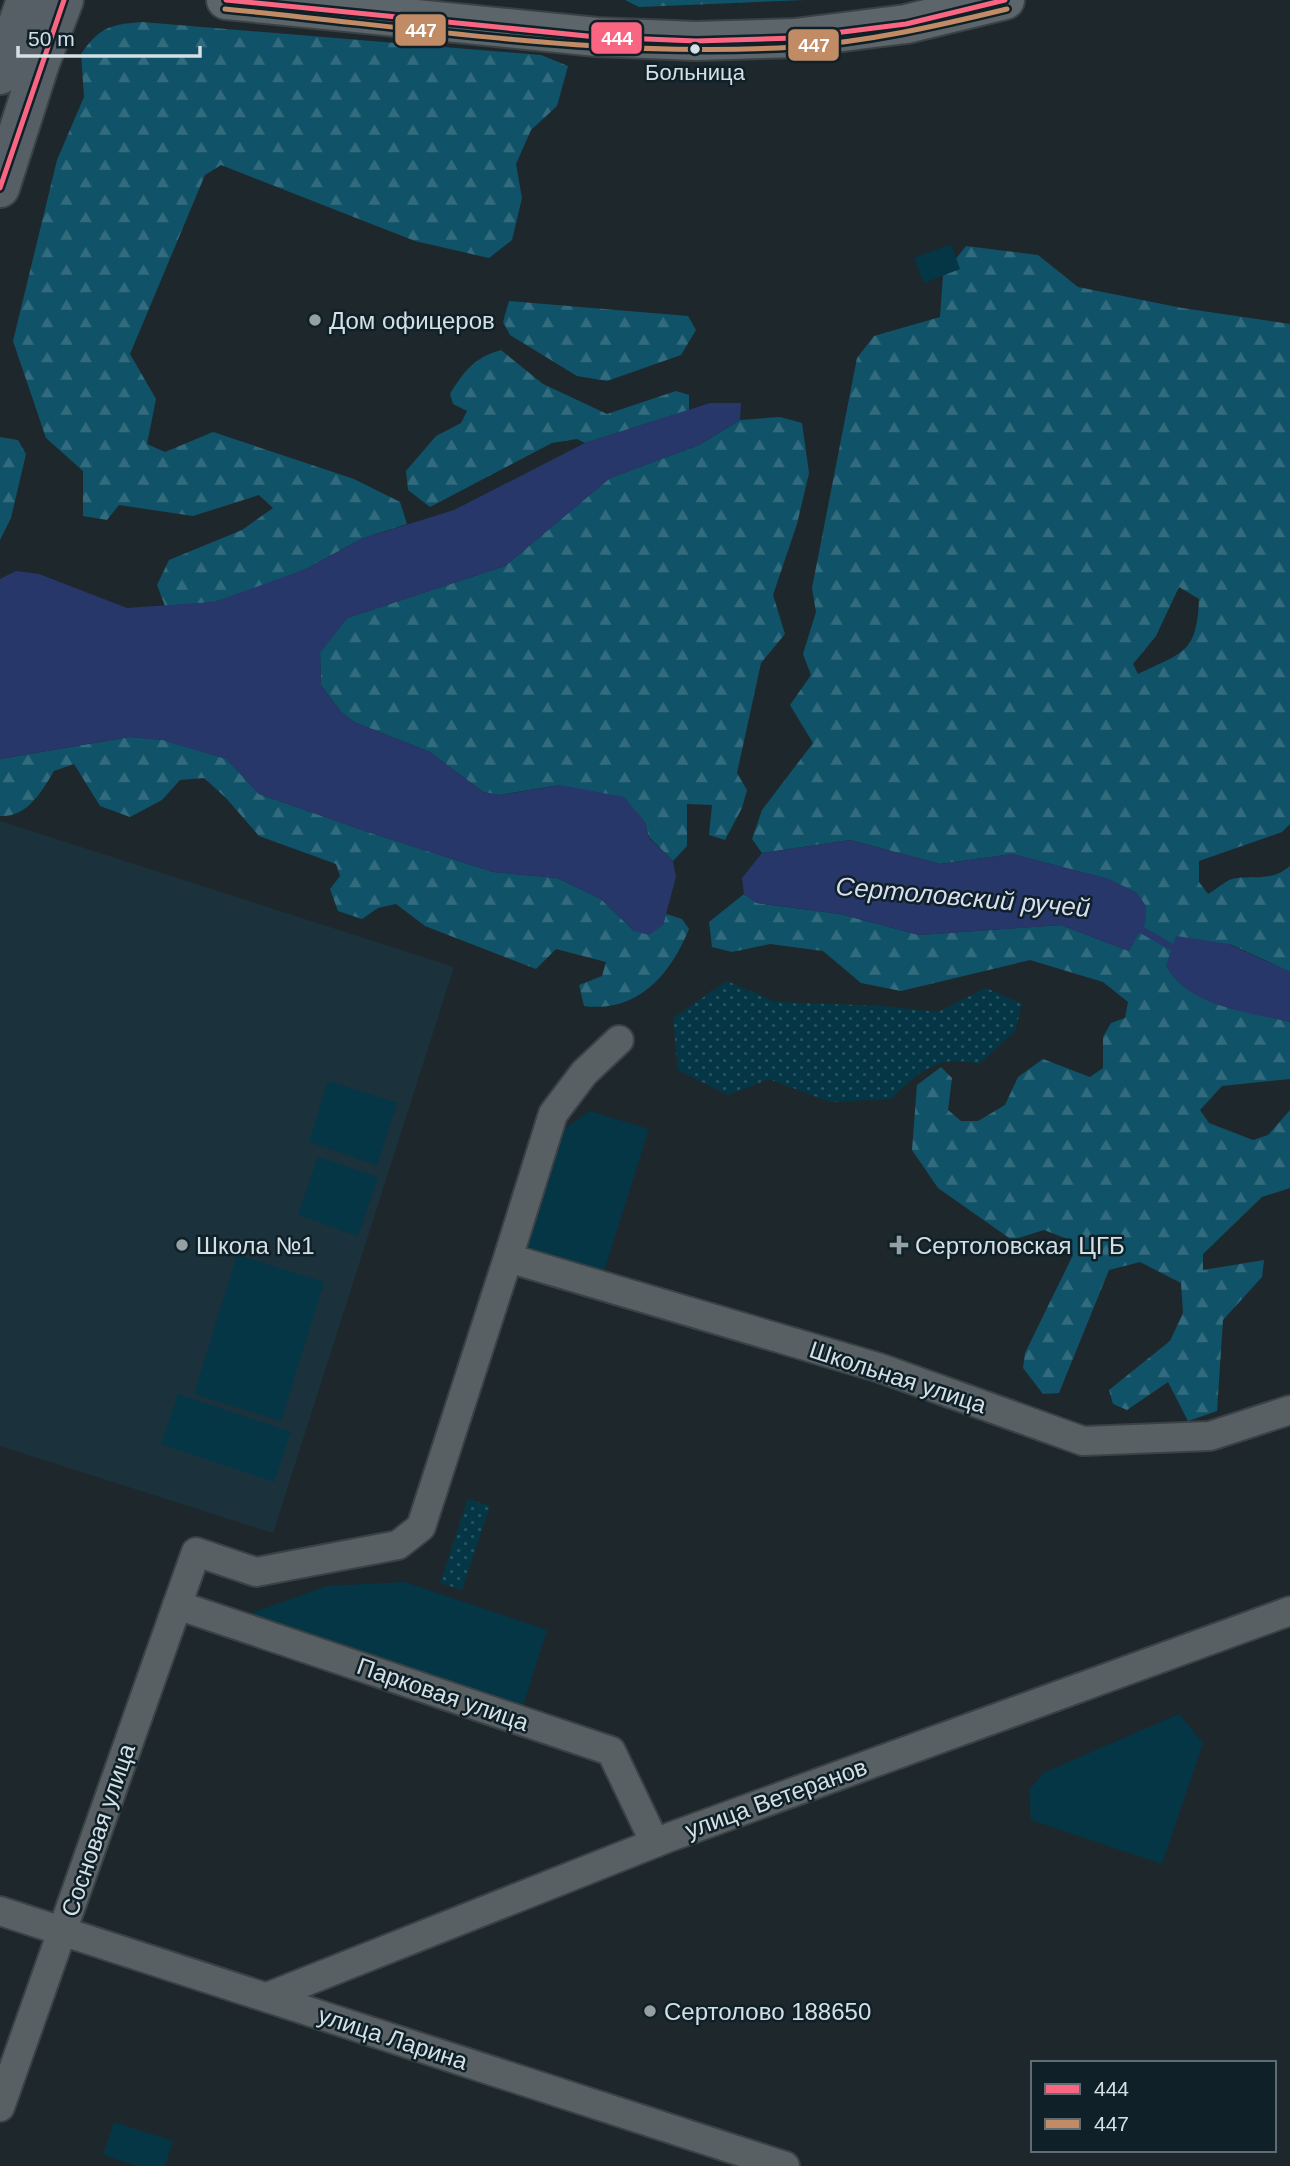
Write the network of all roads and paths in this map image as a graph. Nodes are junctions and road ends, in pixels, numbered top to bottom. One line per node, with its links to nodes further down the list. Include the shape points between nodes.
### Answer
1 (26, 0): 5 (main road)
2 (64, 0): 6 (main road)
3 (226, 0): 4 (main road, via 597,37 696,41 795,38 906,24)
4 (1005, 0)
5 (0, 75)
6 (0, 188)
7 (619, 1040): 8 (street, via 584,1073 553,1114)
8 (508, 1258): 9 (street, Школьная улица, via 880,1368 1083,1441 1210,1436); 10 (street, Сосновая улица, via 421,1527 398,1545 256,1572 196,1552)
9 (1290, 1410)
10 (177, 1605): 12 (street, Парковая улица, via 611,1751); 14 (street, Сосновая улица)
11 (1290, 1611): 12 (street, улица Ветеранов)
12 (655, 1843): 15 (street, улица Ветеранов)
13 (0, 1910): 14 (street, улица Ларина)
14 (62, 1931): 15 (street, улица Ларина); 16 (street, Сосновая улица)
15 (267, 1997): 17 (street, улица Ларина)
16 (0, 2107)
17 (785, 2166)

